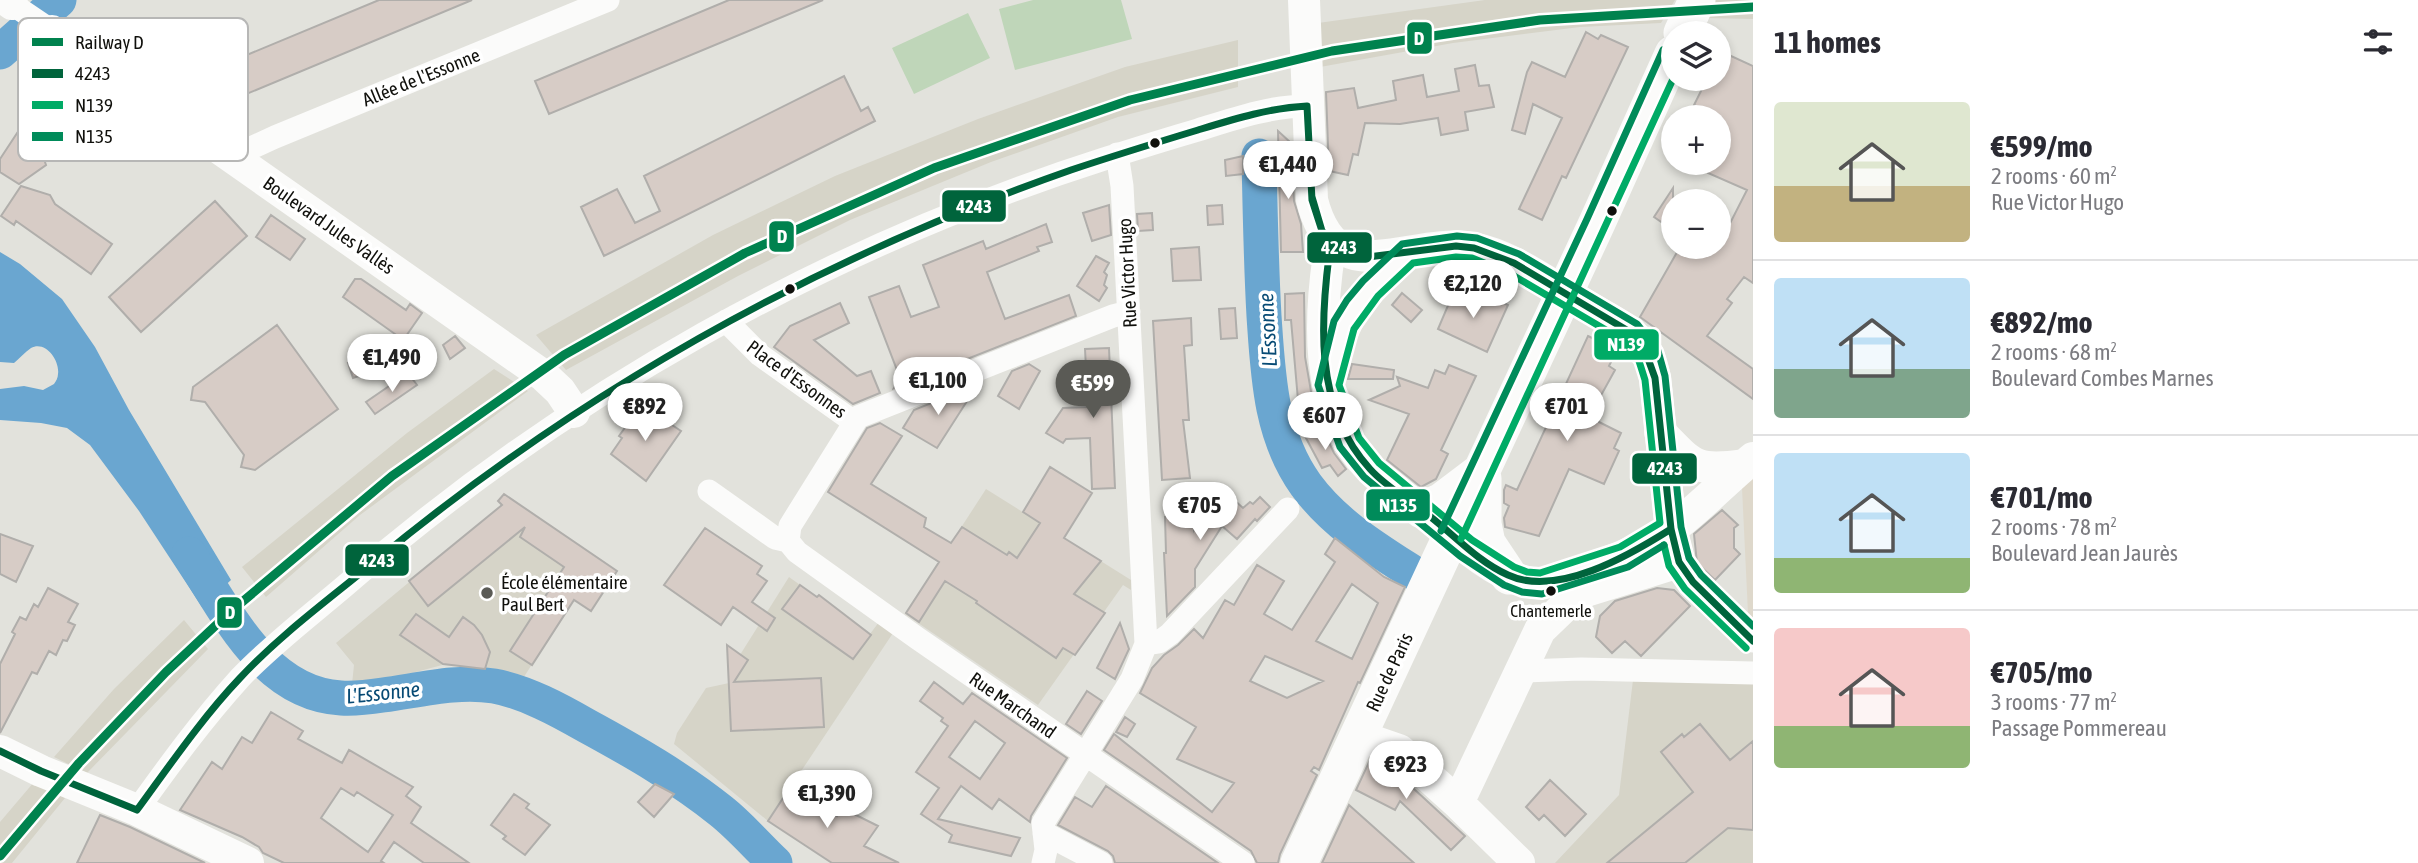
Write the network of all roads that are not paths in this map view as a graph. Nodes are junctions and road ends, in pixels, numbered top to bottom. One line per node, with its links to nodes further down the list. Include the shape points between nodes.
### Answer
1 (608, 0): 9 (street, Allée de l'Essonne)
2 (1304, 0): 8 (street)
3 (1697, 0): 6 (main road, Rue de Paris)
4 (10, 2): 5 (street, Boulevard Jules Vallès)
5 (32, 18)
6 (1688, 21)
7 (1661, 79): 21 (main road, Rue de Paris)
8 (1307, 106): 10 (street, via 1230,120); 12 (street, via 1312,200 1322,231)
9 (248, 151)
10 (1117, 154): 14 (street, Rue Victor Hugo); 15 (street, via 925,225)
11 (239, 161): 17 (street, Boulevard Jules Vallès, via 544,376)
12 (1331, 241): 13 (street, via 1368,257); 16 (street, via 1323,327)
13 (1408, 253): 16 (street, via 1354,307 1338,342); 19 (street, via 1456,246 1493,254 1630,332 1649,356)
14 (1129, 312): 18 (street); 32 (street, Rue Victor Hugo)
15 (726, 321): 17 (street); 18 (street, Place d'Essonnes, via 760,355)
16 (1328, 386): 24 (street, via 1350,443 1363,461)
17 (574, 412): 39 (street, via 460,491 244,674 181,747)
18 (854, 422): 26 (street, Place d'Essonnes, via 790,526)
19 (1660, 432): 20 (street, via 1688,461 1701,467 1715,469); 25 (street)
20 (1748, 461): 25 (street)
21 (1483, 470): 24 (main road); 27 (main road, Rue de Paris); 29 (main road, via 1487,542)
22 (709, 491): 26 (street, via 775,538)
23 (1287, 509): 32 (street, via 1170,634)
24 (1422, 510): 27 (street)
25 (1671, 529): 28 (street); 29 (street, via 1624,557)
26 (788, 541): 37 (street, Rue Marchand, via 797,552)
27 (1446, 545): 29 (street, via 1466,548); 35 (main road, Rue de Paris)
28 (1679, 562): 30 (street, via 1586,591); 31 (street)
29 (1525, 580): 30 (street)
30 (1540, 631): 33 (street)
31 (1753, 641)
32 (1146, 644): 37 (street, via 1132,679)
33 (1521, 671): 34 (street); 38 (street)
34 (1753, 673)
35 (1358, 739): 38 (street, via 1399,750); 45 (main road, Rue de Paris)
36 (0, 751): 39 (street)
37 (1085, 755): 40 (street, via 1043,823); 44 (street, Rue Marchand)
38 (1458, 803): 46 (street)
39 (137, 810): 41 (street)
40 (1044, 833): 42 (street); 43 (street)
41 (248, 863)
42 (1043, 863)
43 (1101, 863)
44 (1243, 863)
45 (1299, 863)
46 (1519, 863)

